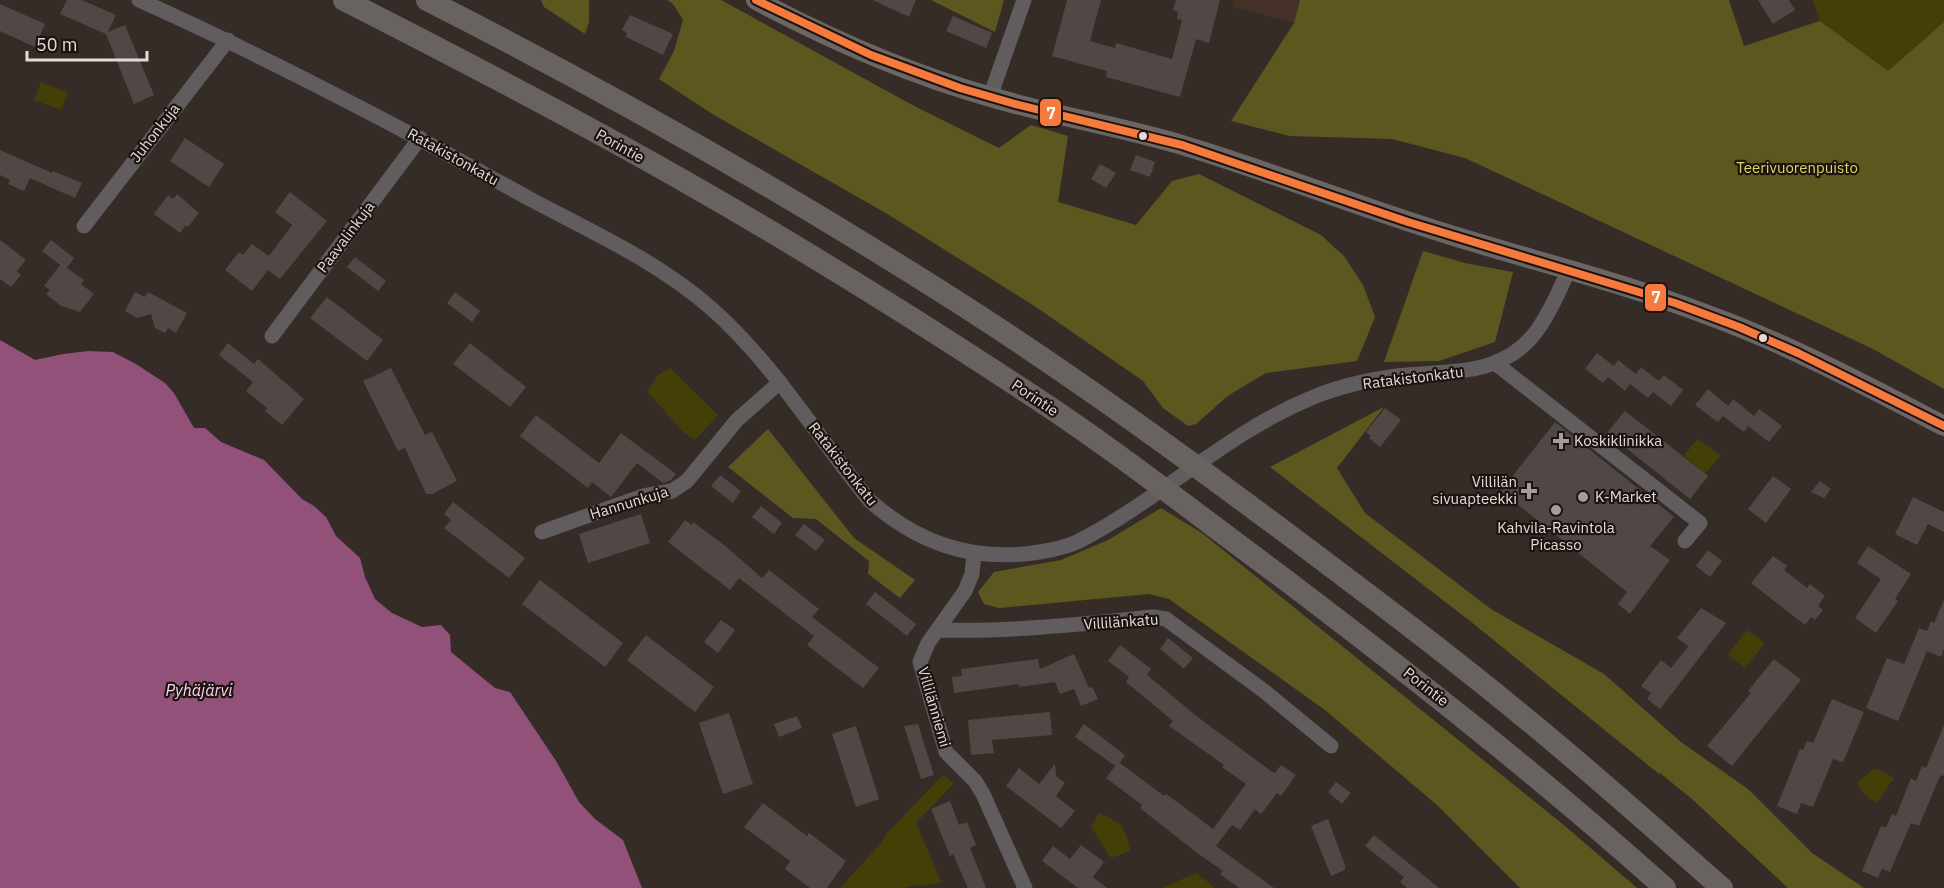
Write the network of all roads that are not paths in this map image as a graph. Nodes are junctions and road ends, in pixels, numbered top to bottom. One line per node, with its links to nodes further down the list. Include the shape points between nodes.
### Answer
1 (139, 0): 6 (street, Ratakistonkatu)
2 (344, 0): 21 (highway, Porintie, via 486,72 684,181 813,256 1028,393 1134,467 1395,663 1507,752)
3 (427, 0): 22 (highway, via 704,148 839,228 967,308 1167,445 1426,638)
4 (756, 0): 7 (main road, via 858,50)
5 (1024, 0): 7 (street)
6 (228, 40): 8 (street, Ratakistonkatu); 9 (street, Juhonkuja)
7 (990, 97): 10 (main road, via 1141,132 1443,232)
8 (420, 138): 11 (street, Paavalinkuja); 13 (street, Ratakistonkatu, via 655,267 711,308)
9 (84, 226)
10 (1569, 269): 12 (street, Ratakistonkatu, via 1537,330 1518,349); 14 (main road, via 1765,338)
11 (272, 336)
12 (1495, 363): 16 (street, via 1700,523); 17 (street, Ratakistonkatu, via 1471,371 1397,376 1310,398 1272,416 1155,495 1075,543 1008,556)
13 (780, 382): 15 (street, Hannunkuja, via 737,420 687,482 672,491 643,496); 17 (street, Ratakistonkatu, via 870,501 915,532)
14 (1944, 426)
15 (542, 532)
16 (1685, 541)
17 (974, 554): 18 (street, Villilänniemi, via 965,591)
18 (939, 630): 19 (street, Villilänkatu, via 1166,619); 20 (street, Villilänniemi, via 928,643 921,662 946,752 983,794)
19 (1331, 746)
20 (1025, 888)
21 (1665, 888)
22 (1722, 888)

